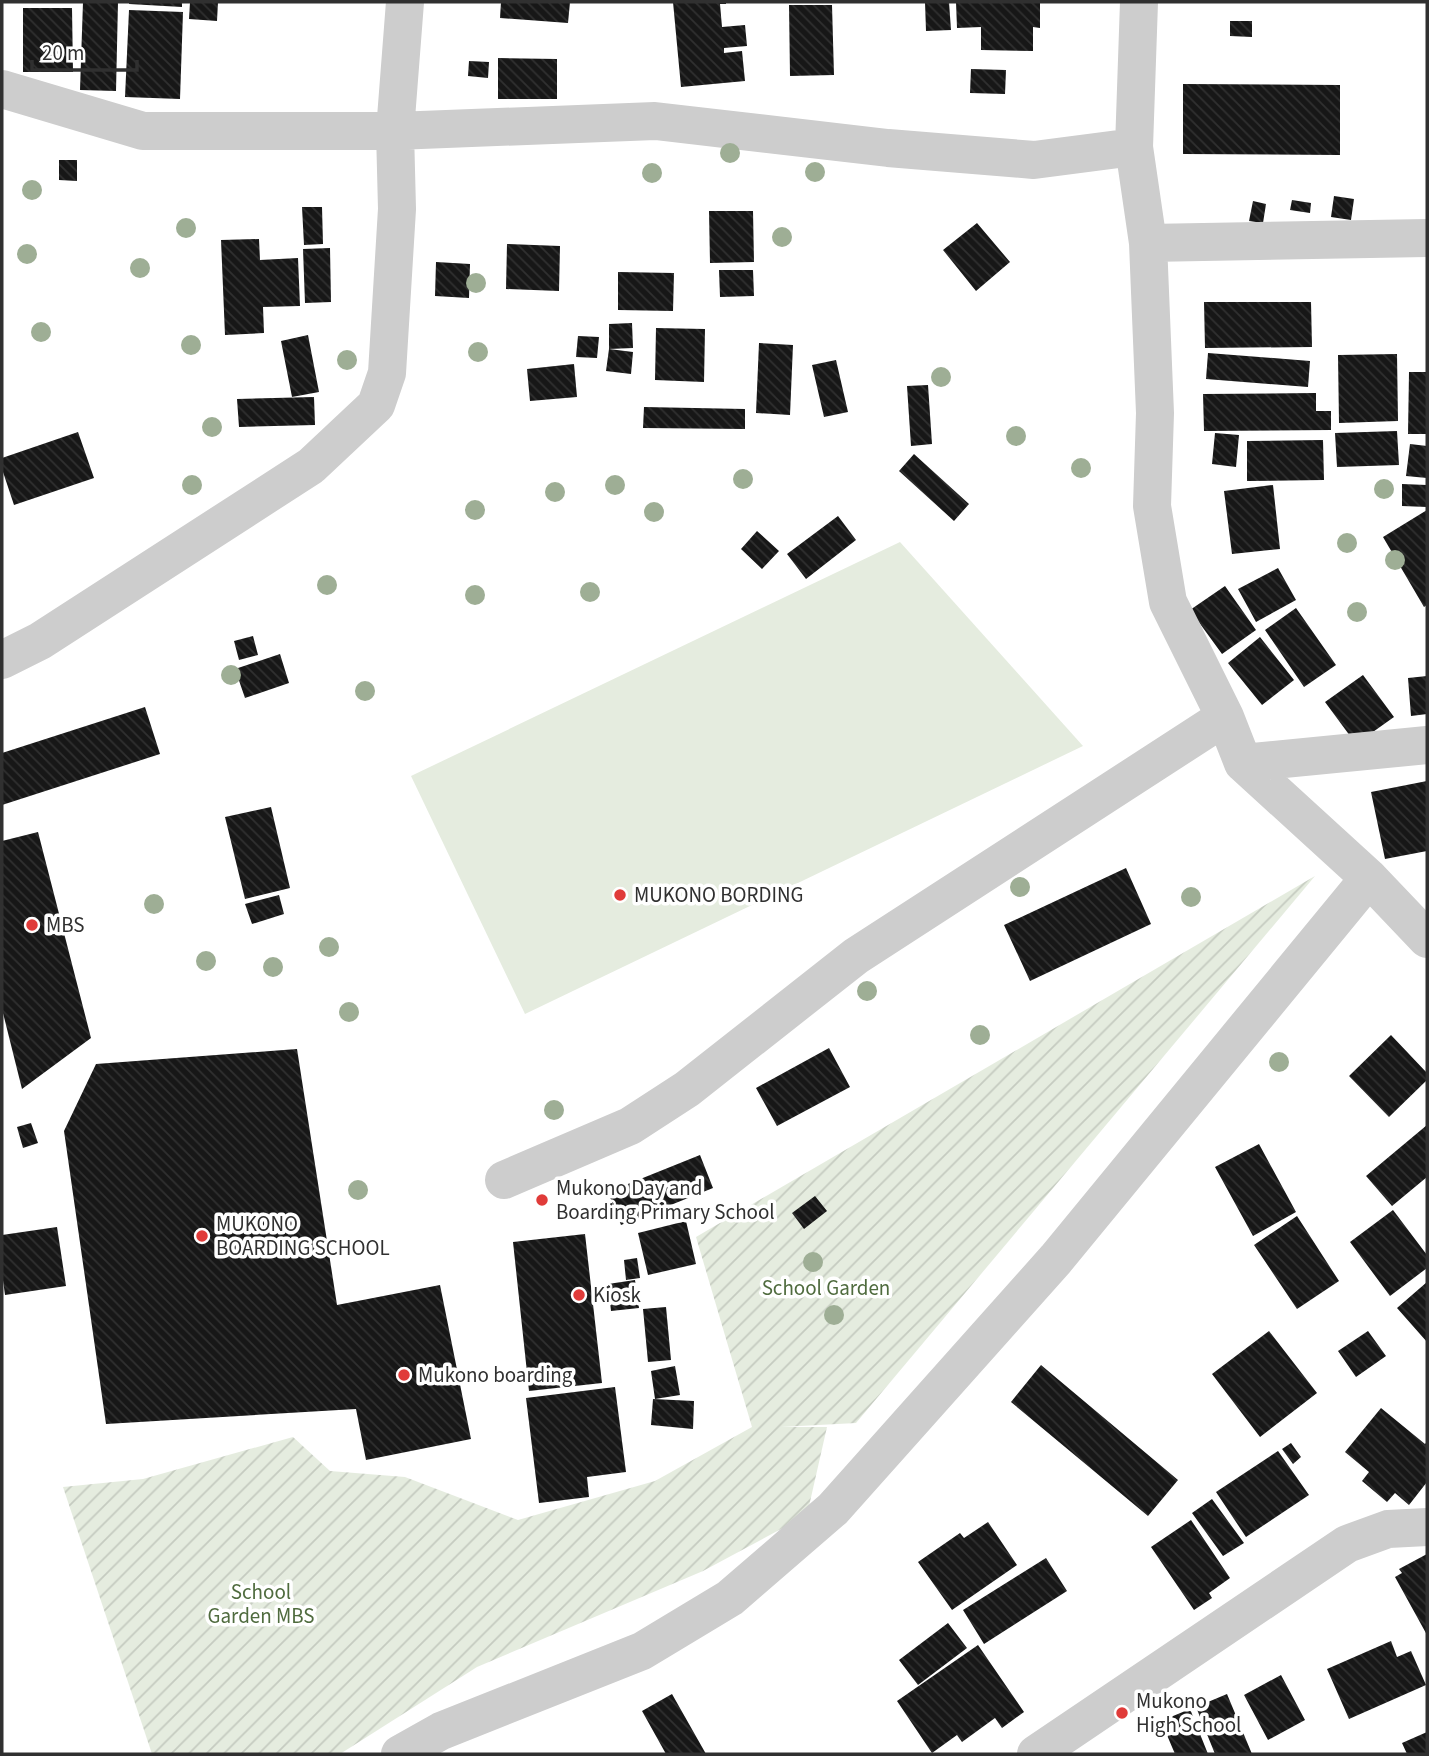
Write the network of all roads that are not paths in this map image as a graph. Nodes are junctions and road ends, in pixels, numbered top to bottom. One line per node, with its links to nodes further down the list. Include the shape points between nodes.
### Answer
1 (405, 2): 4 (street)
2 (1139, 2): 5 (street)
3 (2, 89): 4 (street, via 143,131)
4 (395, 131): 5 (street, via 655,121 1034,160); 8 (street, via 397,209 387,373 376,405 311,466 40,641)
5 (1134, 147): 7 (street)
6 (1427, 238): 7 (street)
7 (1148, 243): 9 (street, via 1155,413 1152,506 1168,602)
8 (2, 660)
9 (1225, 717): 11 (street); 14 (street, via 856,956 687,1089 630,1126)
10 (1427, 745): 11 (street)
11 (1242, 763): 12 (street)
12 (1369, 878): 13 (street); 16 (street, via 1056,1259 833,1509 730,1598 642,1651)
13 (1427, 939)
14 (504, 1180)
15 (1427, 1527): 18 (street, via 1388,1529 1347,1544)
16 (447, 1743): 17 (street)
17 (400, 1754)
18 (1036, 1754)

